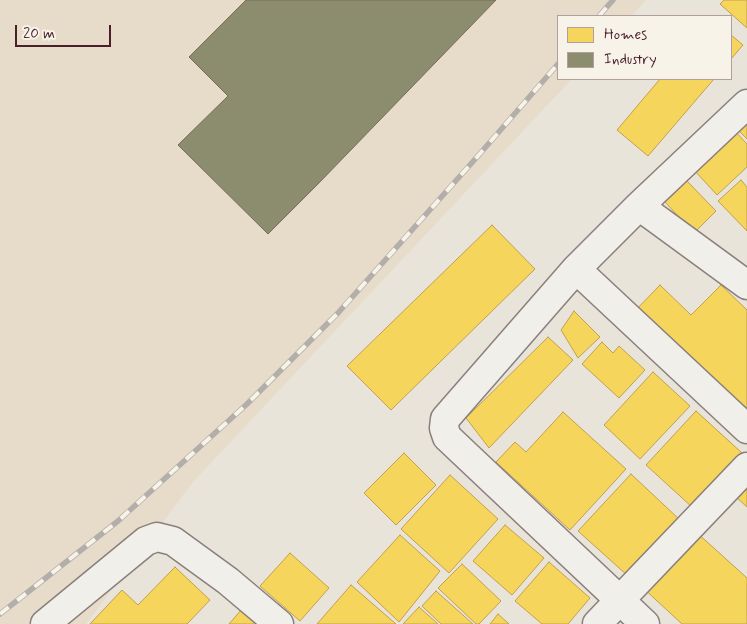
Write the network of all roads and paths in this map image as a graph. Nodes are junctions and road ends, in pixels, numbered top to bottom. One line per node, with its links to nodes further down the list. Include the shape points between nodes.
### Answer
1 (747, 104): 2 (street)
2 (639, 206): 3 (street); 4 (street)
3 (576, 269): 5 (street); 7 (street, via 445,419 444,428 447,437)
4 (745, 280)
5 (747, 429)
6 (747, 467): 7 (street)
7 (620, 601): 10 (street); 11 (street)
8 (46, 624): 9 (street, via 146,541 157,537 173,541)
9 (279, 624)
10 (598, 624)
11 (646, 624)

